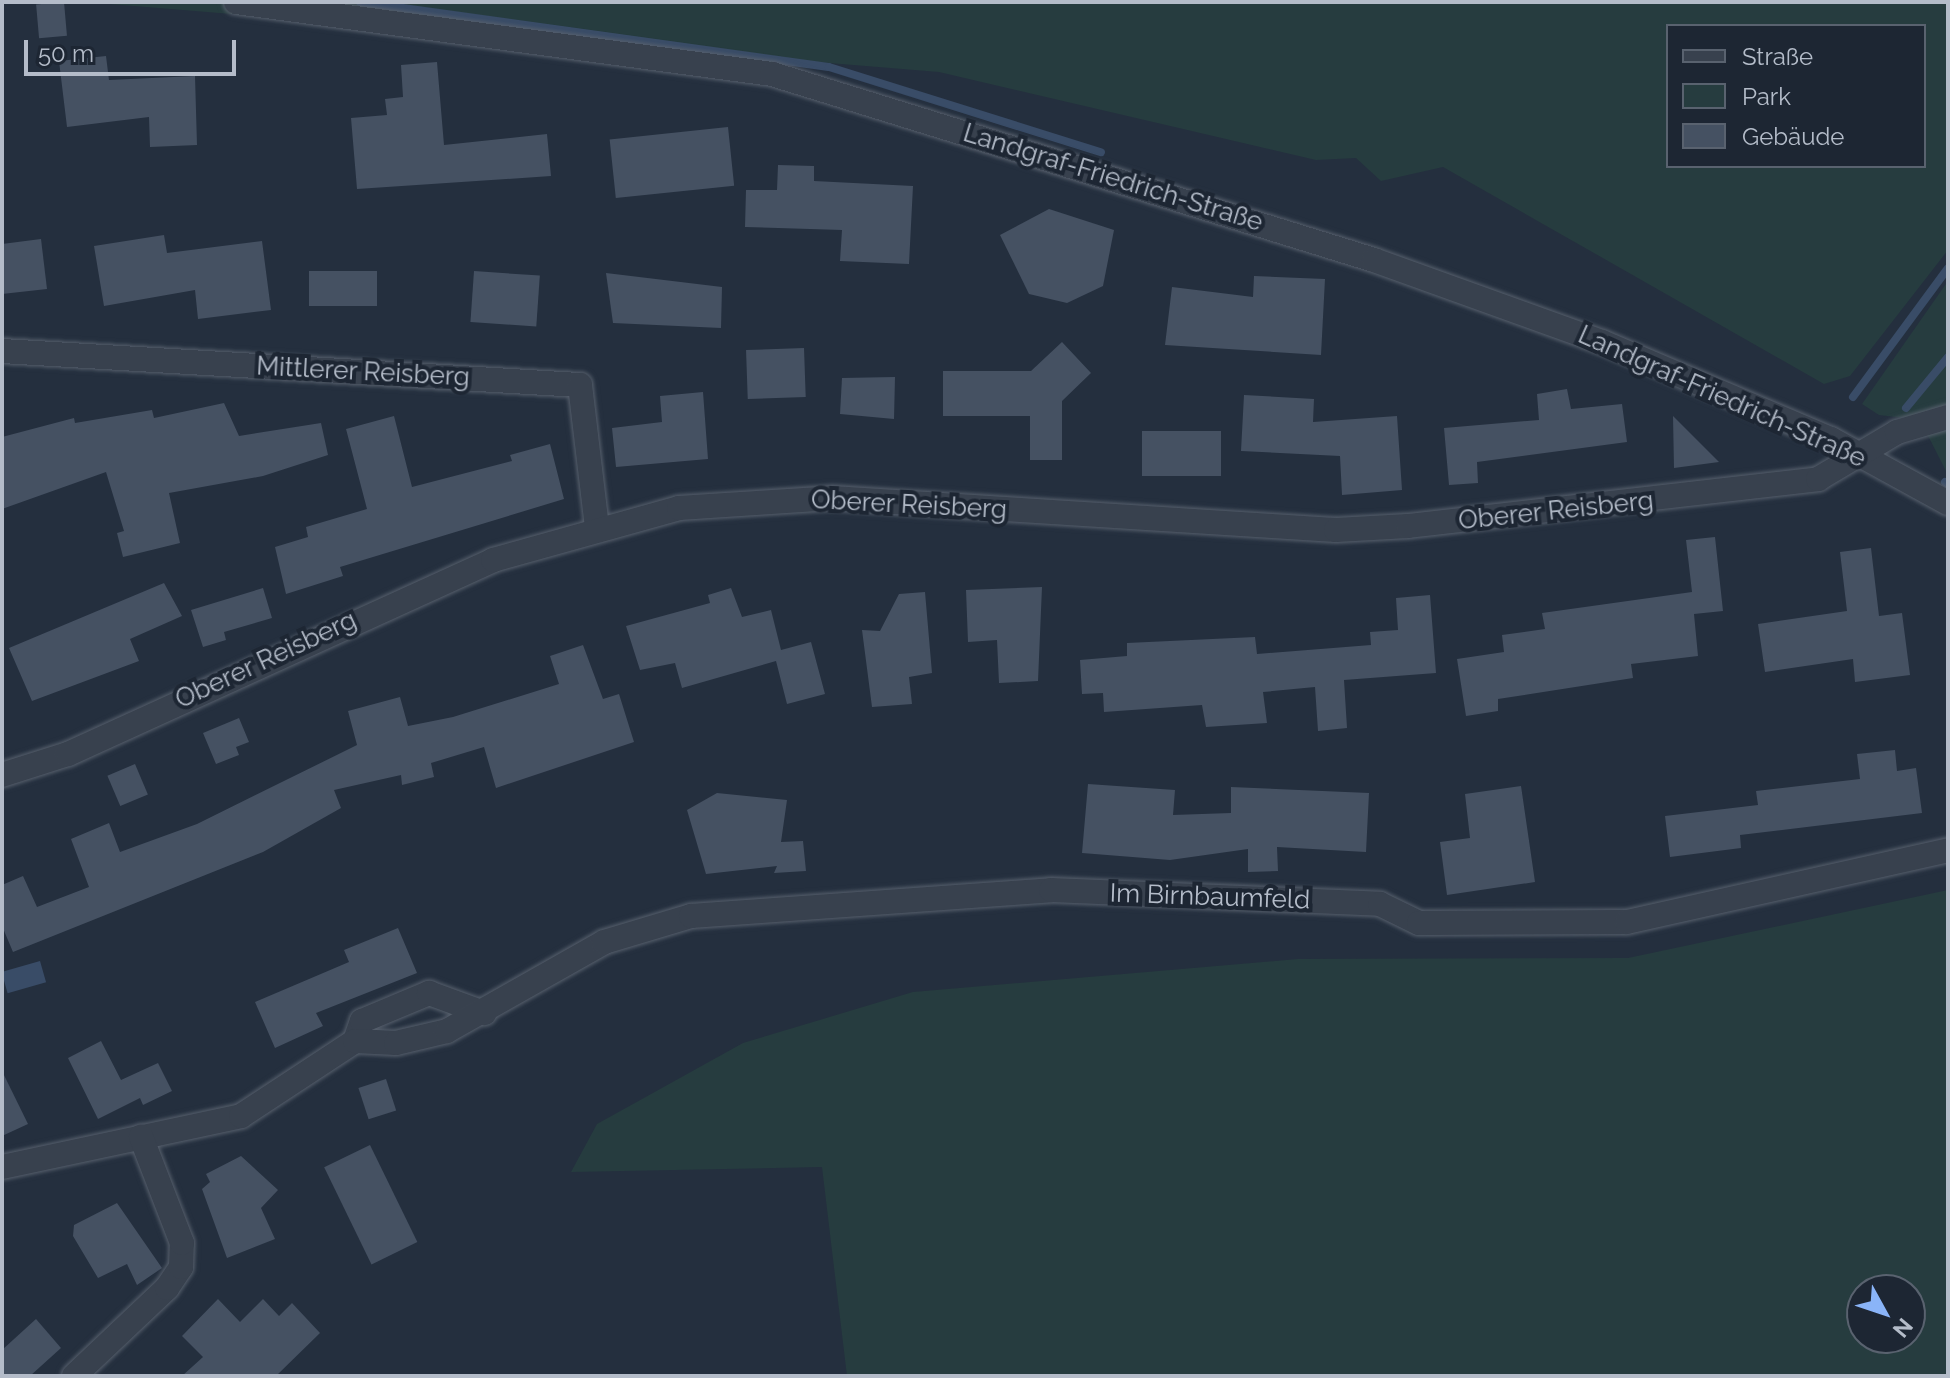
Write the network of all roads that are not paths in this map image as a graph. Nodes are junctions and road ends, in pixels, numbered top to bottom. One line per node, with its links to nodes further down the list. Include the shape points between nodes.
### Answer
1 (236, 2): 4 (street, Landgraf-Friedrich-Straße, via 772,74 1374,260 1602,342)
2 (2, 351): 6 (street, Mittlerer Reisberg, via 580,385)
3 (1948, 417): 4 (street, Oberer Reisberg, via 1897,432)
4 (1860, 456): 5 (street, Landgraf-Friedrich-Straße); 6 (street, Oberer Reisberg, via 1818,479 1408,526 1323,530 832,498 679,508)
5 (1948, 503)
6 (597, 528): 7 (street, Oberer Reisberg, via 493,560 68,754)
7 (2, 775)
8 (1948, 850): 9 (street, Im Birnbaumfeld, via 1627,922 1419,923 1380,904 1051,890 691,916 604,942)
9 (484, 1013): 10 (street, Im Birnbaumfeld, via 417,1039); 10 (street, via 429,993 362,1021)
10 (355, 1041): 11 (street, via 241,1116)
11 (141, 1137): 12 (street); 13 (street, via 182,1243 181,1267)
12 (2, 1167)
13 (74, 1376)

